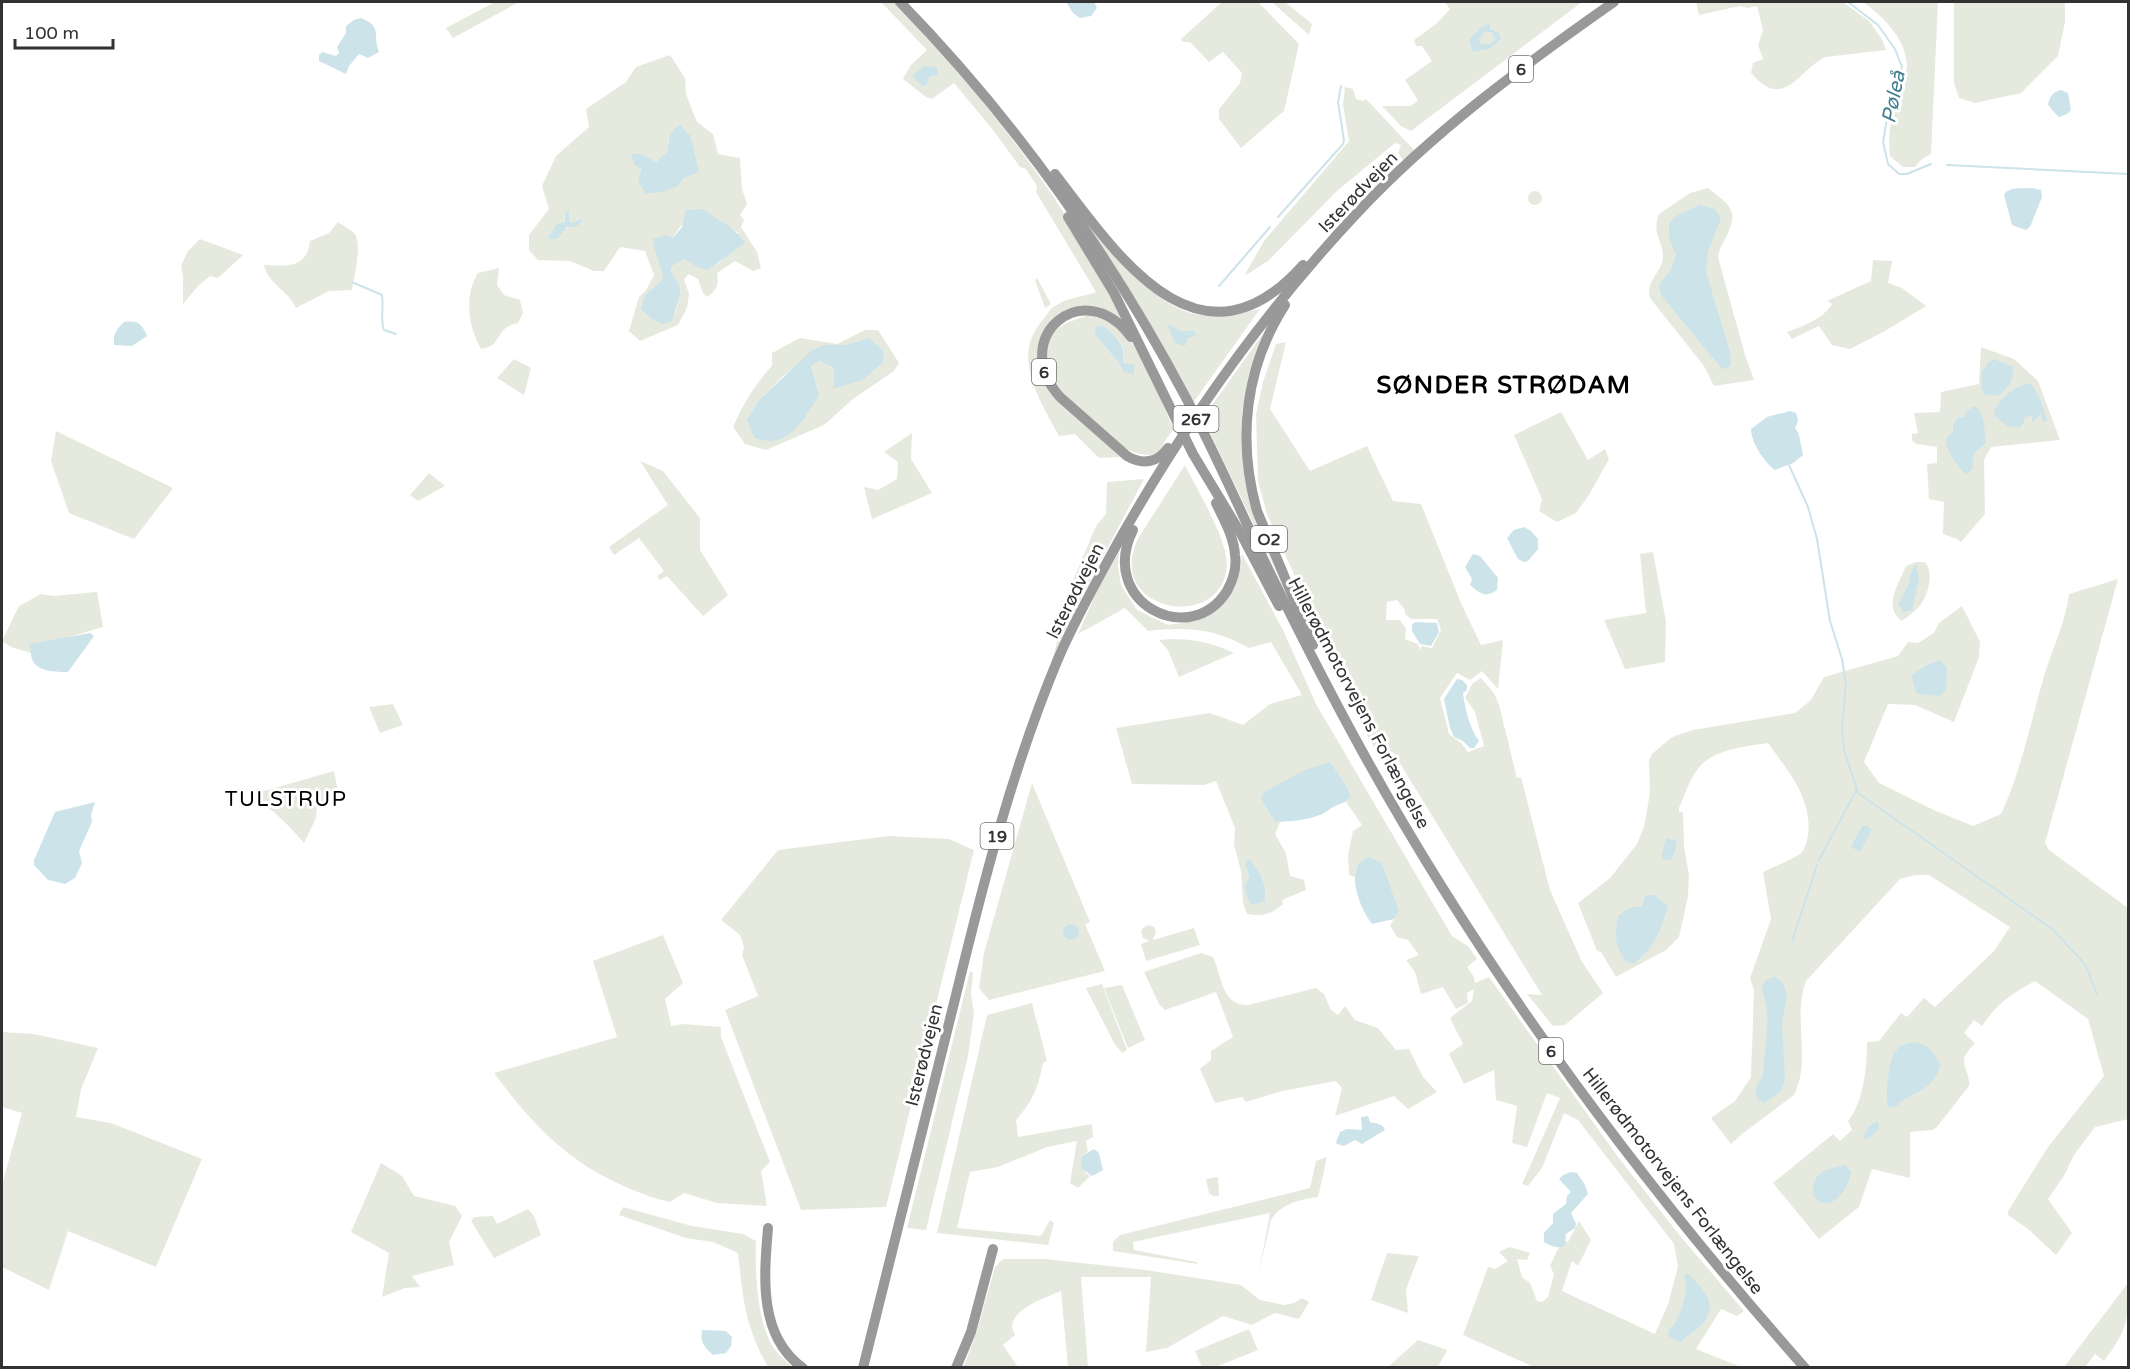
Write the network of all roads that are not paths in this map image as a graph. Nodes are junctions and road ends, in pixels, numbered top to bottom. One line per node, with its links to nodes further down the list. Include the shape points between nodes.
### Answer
1 (900, 2): 3 (highway, Hillerødmotorvejens Forlængelse / 267)
2 (1614, 2): 5 (highway, Isterødvejen / 6, via 1488,95)
3 (978, 87): 4 (highway, Hillerødmotorvejens Forlængelse / 267); 5 (highway, via 999,103 1130,265 1158,291 1183,305 1219,311 1260,301 1288,281 1328,236)
4 (1049, 179): 6 (highway, 6, via 1058,201 1114,293); 11 (highway, Hillerødmotorvejens Forlængelse / 267, via 1127,293 1169,368)
5 (1359, 211): 7 (highway, Isterødvejen / 6, via 1282,299); 11 (highway, O2, via 1277,317 1259,359 1248,400 1246,444 1251,490 1316,651)
6 (1144, 357): 8 (highway, 6, via 1116,321 1102,313 1083,311 1065,316 1055,324 1045,339 1041,358 1055,391 1124,454 1146,462); 9 (highway, 6)
7 (1211, 393): 8 (highway, Isterødvejen / 19)
8 (1168, 452): 10 (highway, Isterødvejen / 19)
9 (1193, 454): 10 (highway, via 1229,532 1236,559 1225,593 1211,607 1196,614 1176,616 1155,611 1136,596 1125,574 1127,542); 12 (highway, 6, via 1240,532 1318,681)
10 (1157, 475): 15 (highway, Isterødvejen / 19, via 1089,594 1032,726 990,859)
11 (1320, 672): 12 (highway, Hillerødmotorvejens Forlængelse / 267)
12 (1337, 705): 22 (highway, Hillerødmotorvejens Forlængelse / 6, via 1442,886 1559,1062 1689,1233)
13 (768, 1228): 17 (highway, via 765,1269 772,1325 784,1349)
14 (993, 1249): 21 (highway, via 971,1332)
15 (874, 1319): 16 (highway, Isterødvejen / 19); 18 (highway)
16 (871, 1337): 19 (highway, Isterødvejen / 19); 20 (highway, via 873,1348)
17 (803, 1368)
18 (858, 1368)
19 (863, 1368)
20 (868, 1368)
21 (956, 1368)
22 (1805, 1368)

